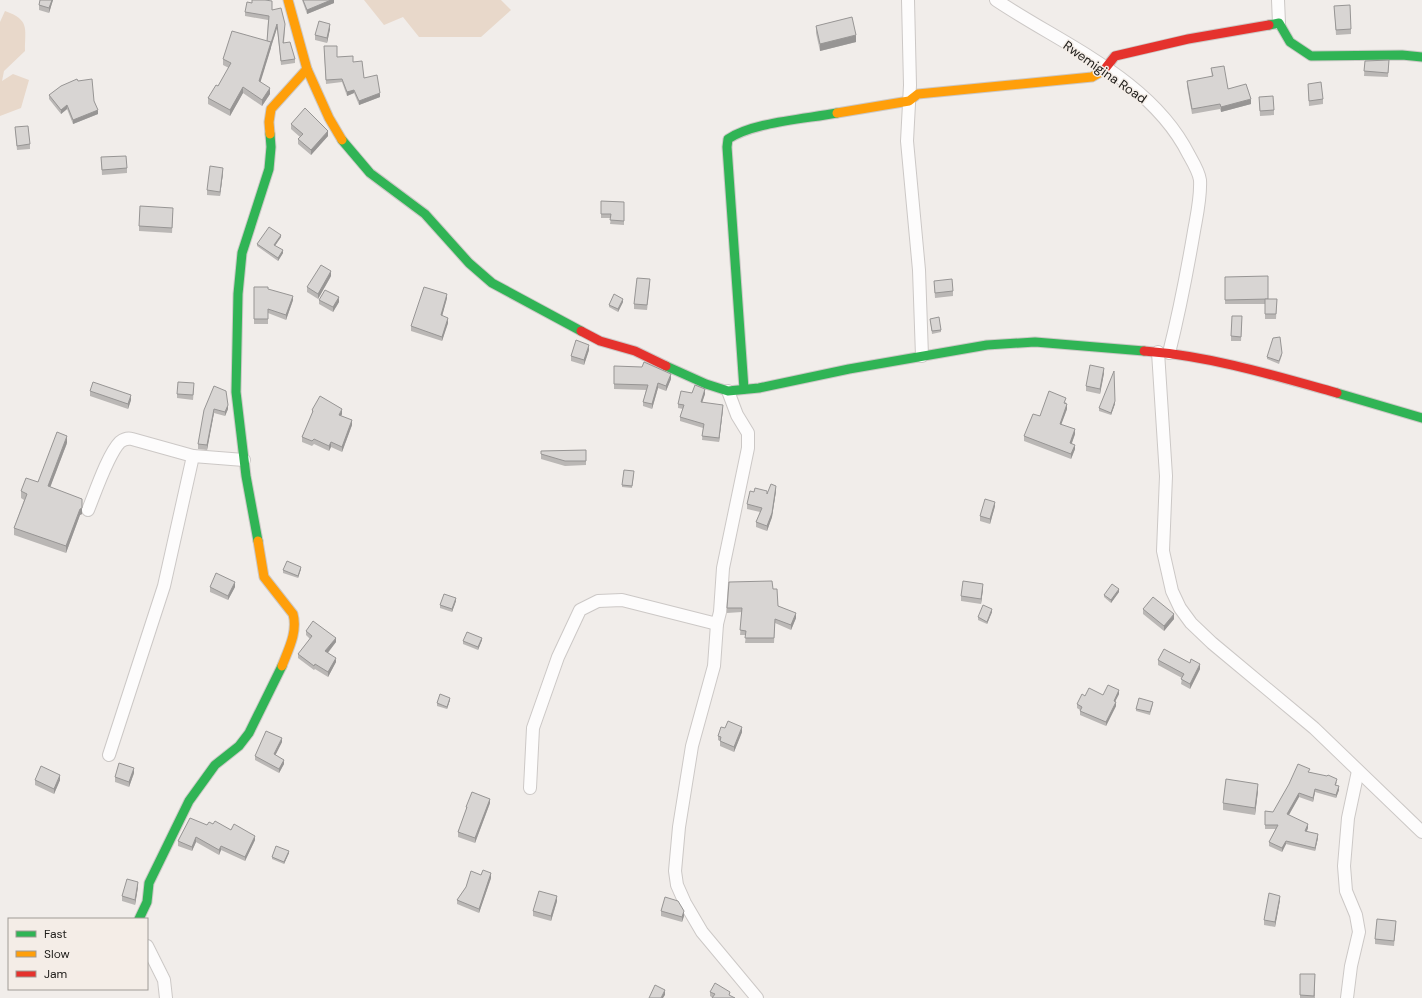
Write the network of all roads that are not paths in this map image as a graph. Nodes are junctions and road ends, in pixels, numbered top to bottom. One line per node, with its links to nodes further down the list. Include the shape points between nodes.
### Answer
1 (288, 0): 8 (street)
2 (908, 0): 9 (street)
3 (996, 0): 7 (street, Rwemigina Road)
4 (1278, 0): 5 (street)
5 (1279, 23): 6 (street, via 1290,42 1311,56); 7 (street, via 1188,39 1115,56)
6 (1422, 57)
7 (1106, 68): 9 (street, via 1092,77 918,94); 10 (street, Rwemigina Road, via 1142,95 1166,119 1180,137 1200,178 1190,256)
8 (306, 69): 13 (street, via 329,118 358,162 370,174 425,214 469,263 492,283 600,341 635,351 706,384); 16 (street, via 272,109 269,122 269,168 242,253 238,294 236,392)
9 (909, 101): 11 (street, via 907,141 919,270); 12 (street, via 756,127 728,139 726,147)
10 (1164, 353): 11 (street, via 1035,342 987,345); 14 (street, via 1206,359 1274,375); 20 (street, Rwemigina Road, via 1164,551 1172,591 1191,623 1314,728)
11 (922, 356): 12 (street)
12 (744, 389): 13 (street)
13 (728, 391): 18 (street, via 737,415 748,433 748,448 723,568)
14 (1422, 418)
15 (193, 456): 16 (street); 17 (street, via 132,439 125,440 120,443 108,465); 19 (street, via 164,586)
16 (244, 460): 23 (street, via 264,577 292,614 295,629 278,676 249,733 239,746 215,765 189,800 149,883 147,902)
17 (88, 510)
18 (717, 624): 21 (street, via 622,600 598,601 580,610 558,657 533,728); 26 (street, via 714,666 692,746 675,871 677,885 702,932)
19 (109, 755)
20 (1358, 771): 22 (street, Rwemigina Road); 27 (street, via 1348,818 1344,866 1346,891 1356,915 1359,932)
21 (530, 788)
22 (1422, 832)
23 (139, 918)
24 (148, 948): 25 (street, via 164,980)
25 (166, 998)
26 (757, 998)
27 (1347, 998)

